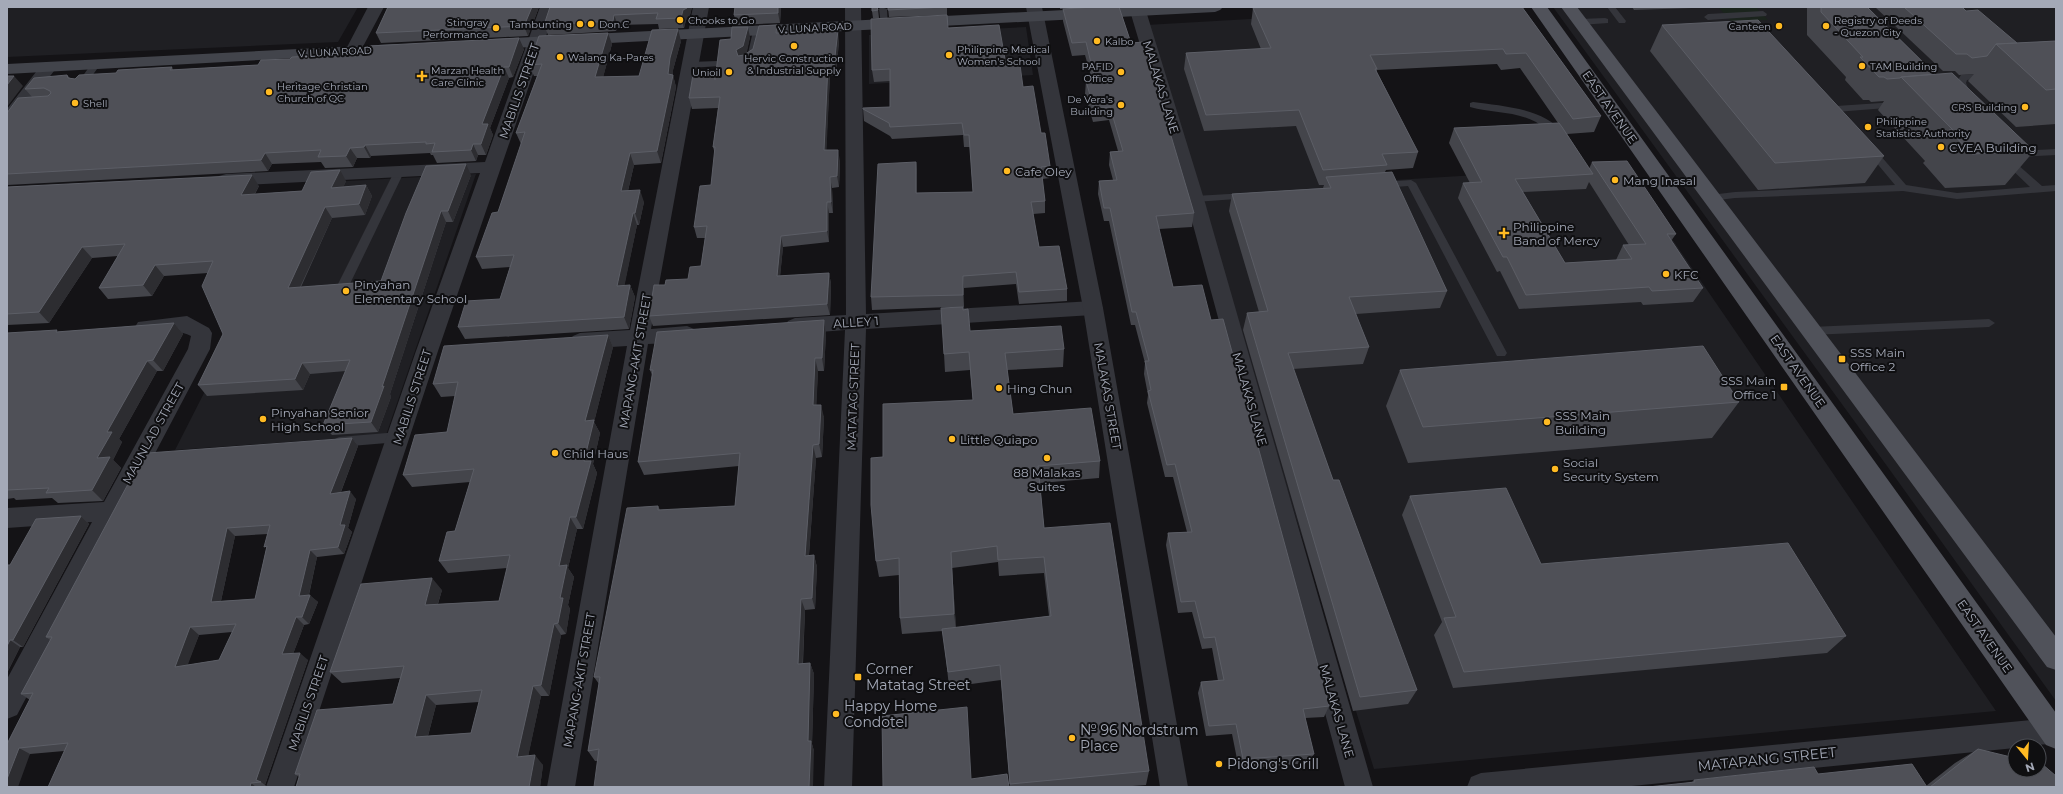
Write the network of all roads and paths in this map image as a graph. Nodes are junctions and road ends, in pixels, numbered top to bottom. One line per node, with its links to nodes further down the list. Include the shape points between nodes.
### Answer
1 (376, 7): 22 (street)
2 (548, 7): 19 (street, MABILIS STREET)
3 (701, 7): 18 (street, MAPANG-AKIT STREET)
4 (1215, 7): 8 (main road, V. LUNA ROAD)
5 (1539, 7): 68 (main road, EAST AVENUE)
6 (1611, 7): 15 (lane)
7 (883, 9): 16 (lane)
8 (1138, 11): 9 (main road, V. LUNA ROAD); 48 (street, MALAKAS LANE)
9 (1035, 12): 16 (main road, V. LUNA ROAD); 50 (street, MALAKAS STREET)
10 (1763, 14): 13 (lane)
11 (1574, 15): 14 (lane); 47 (main road)
12 (853, 17): 16 (main road, V. LUNA ROAD); 17 (main road, V. LUNA ROAD); 51 (street, MATATAG STREET)
13 (1708, 17)
14 (1605, 21)
15 (1622, 21)
16 (885, 25)
17 (756, 31): 18 (main road, V. LUNA ROAD); 23 (lane, via 751,58)
18 (696, 34): 19 (main road, V. LUNA ROAD); 26 (street, MAPANG-AKIT STREET)
19 (536, 42): 20 (main road, V. LUNA ROAD); 39 (street, MABILIS STREET)
20 (480, 45)
21 (408, 48): 22 (main road, V. LUNA ROAD)
22 (353, 51): 25 (main road, V. LUNA ROAD)
23 (743, 63)
24 (717, 64): 26 (lane)
25 (95, 65): 27 (main road, V. LUNA ROAD); 30 (lane)
26 (690, 65): 57 (street, MAPANG-AKIT STREET)
27 (49, 67): 28 (main road, V. LUNA ROAD); 34 (street, via 26,104)
28 (7, 70)
29 (1994, 75): 31 (lane, via 1964,77 1961,83 1966,93)
30 (80, 86)
31 (1956, 98)
32 (1473, 105): 36 (lane, via 1515,111 1534,117 1547,124)
33 (1905, 105): 35 (lane, via 1833,106)
34 (7, 120)
35 (1845, 120)
36 (1567, 143)
37 (1865, 143): 43 (lane)
38 (2056, 152): 45 (lane, via 1999,153)
39 (492, 167): 40 (street); 60 (street, MABILIS STREET)
40 (399, 172): 41 (street); 49 (lane)
41 (211, 181)
42 (1372, 186): 61 (lane, via 1411,183)
43 (1903, 188): 45 (lane, via 1957,196); 47 (lane)
44 (2056, 188): 45 (lane)
45 (2040, 190)
46 (1256, 195): 48 (lane)
47 (1710, 198): 55 (main road)
48 (1198, 199): 73 (street, MALAKAS LANE)
49 (341, 290)
50 (1093, 308): 51 (street, ALLEY 1); 72 (street, MALAKAS STREET)
51 (856, 322): 53 (street, ALLEY 1); 71 (street, MATATAG STREET)
52 (1989, 323): 55 (lane)
53 (778, 327)
54 (125, 328): 64 (street, MAUNLAD STREET, via 187,324 202,333 199,349 148,455)
55 (1811, 330): 66 (main road)
56 (708, 332): 57 (street)
57 (639, 338): 58 (street); 70 (street, MAPANG-AKIT STREET)
58 (560, 342)
59 (451, 349): 60 (street)
60 (427, 351): 62 (street, MABILIS STREET)
61 (1501, 352)
62 (399, 437): 63 (lane); 69 (street, MABILIS STREET)
63 (328, 442)
64 (111, 511): 65 (street); 67 (street, MAUNLAD STREET)
65 (7, 518)
66 (2056, 658)
67 (7, 706)
68 (2054, 733): 74 (street, MATAPANG STREET)
69 (280, 787)
70 (561, 787)
71 (838, 787)
72 (1174, 787)
73 (1358, 787)
74 (1481, 787)

